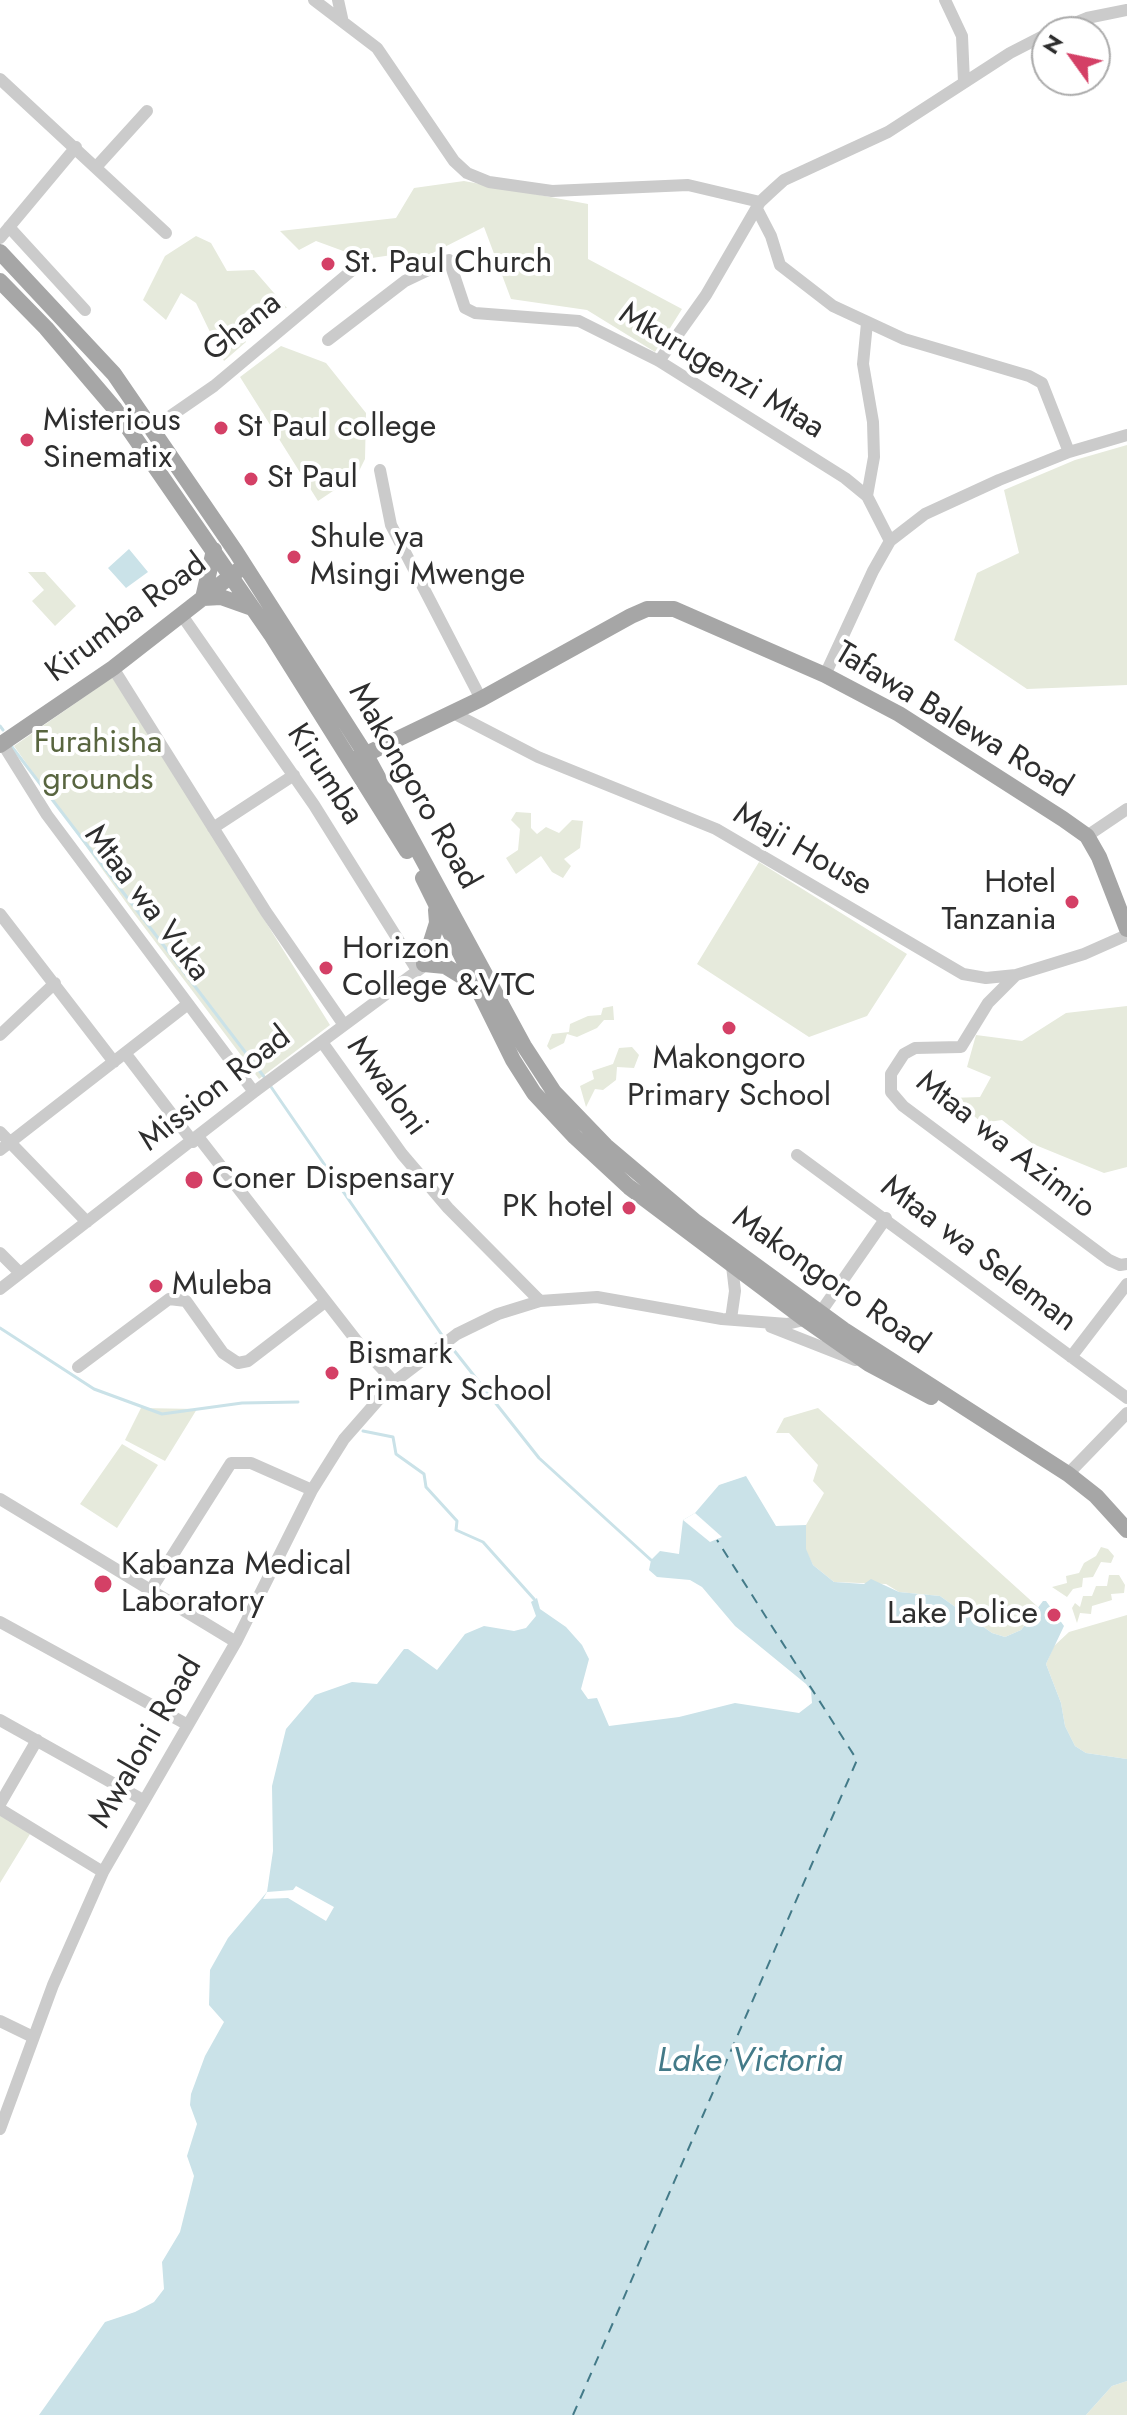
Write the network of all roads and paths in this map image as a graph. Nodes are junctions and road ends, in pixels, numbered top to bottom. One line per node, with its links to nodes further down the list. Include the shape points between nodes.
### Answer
1 (314, 0): 6 (street)
2 (338, 0): 6 (street)
3 (945, 0): 9 (street, via 962,36)
4 (1127, 10): 5 (street)
5 (1097, 16)
6 (342, 18): 13 (street, via 377,48 454,161 478,178 552,191 688,185)
7 (1031, 44): 9 (street)
8 (0, 79): 11 (street)
9 (964, 82): 13 (street, via 888,132 784,180)
10 (147, 111): 12 (street)
11 (76, 147): 12 (street); 14 (street)
12 (97, 166): 15 (street)
13 (758, 206): 23 (street, via 780,265 833,306); 25 (street, via 706,295)
14 (9, 227): 16 (street); 19 (street)
15 (166, 233)
16 (0, 238)
17 (0, 252): 21 (main road, Makongoro Road)
18 (356, 267): 26 (street, Ghana, via 214,386)
19 (58, 280): 21 (street); 22 (street)
20 (0, 281): 32 (main road, Makongoro Road, via 115,409)
21 (41, 296): 33 (main road, Makongoro Road, via 114,374)
22 (85, 310)
23 (867, 323): 28 (street, via 1042,383); 30 (street, via 863,364 874,457)
24 (328, 340): 25 (street, Mkurugenzi Mtaa, via 405,281 449,260 465,308 475,313 579,321)
25 (659, 361): 30 (street, Mkurugenzi Mtaa)
26 (159, 424)
27 (1127, 435): 28 (street)
28 (1069, 452): 31 (street, via 925,514)
29 (380, 470): 39 (street, via 391,525)
30 (867, 496): 31 (street, Mkurugenzi Mtaa)
31 (890, 541): 38 (street)
32 (214, 550): 33 (main road, Makongoro Road); 34 (main road)
33 (238, 571): 34 (main road, Kirumba Road); 35 (main road, Makongoro Road); 42 (main road, Makongoro Road)
34 (203, 598): 35 (main road, via 221,597); 36 (main road, Kirumba Road)
35 (253, 609): 42 (main road, Makongoro Road)
36 (181, 614): 37 (main road, Kirumba Road); 43 (street, Kirumba)
37 (113, 668): 41 (main road, Kirumba Road); 45 (street)
38 (825, 675): 39 (main road, Tafawa Balewa Road, via 661,607 631,616); 46 (main road, Tafawa Balewa Road, via 899,714)
39 (481, 699): 40 (main road, Tafawa Balewa Road)
40 (453, 713): 42 (main road, Tafawa Balewa Road); 53 (street, Maji House, via 538,757 716,829 944,965 986,978)
41 (1, 744): 56 (street, Mtaa wa Vuka, via 47,815)
42 (359, 758): 47 (main road, Makongoro Road); 51 (main road, Makongoro Road)
43 (294, 775): 45 (street); 52 (street, Kirumba)
44 (1127, 809): 46 (street)
45 (213, 828): 57 (street)
46 (1087, 836): 49 (main road, Tafawa Balewa Road)
47 (435, 903): 51 (main road, Makongoro Road); 52 (main road, via 437,923)
48 (0, 914): 54 (street)
49 (1127, 929)
50 (1127, 935): 53 (street, Maji House)
51 (460, 939): 52 (street, Mission Road); 55 (main road, Makongoro Road); 76 (main road, Makongoro Road, via 554,1092 651,1186)
52 (420, 967): 55 (main road, via 445,966); 57 (street, Mission Road)
53 (1016, 975): 69 (street, Mtaa wa Azimio, via 988,1003 961,1047 915,1048 904,1054 891,1074 891,1092 903,1106)
54 (55, 983): 58 (street); 60 (street)
55 (472, 983): 70 (main road, Makongoro Road, via 543,1103 607,1168)
56 (188, 1004): 60 (street); 61 (street, Mtaa wa Vuka)
57 (344, 1025): 59 (street, Mission Road)
58 (0, 1035)
59 (322, 1042): 61 (street, Mission Road); 74 (street, Mwaloni, via 420,1176)
60 (120, 1058): 63 (street); 64 (street)
61 (258, 1089): 63 (street, Mission Road)
62 (0, 1132): 64 (street)
63 (196, 1140): 67 (street, Mission Road); 75 (street)
64 (5, 1146): 67 (street)
65 (797, 1155): 66 (street, Mtaa wa Seleman)
66 (886, 1218): 76 (street); 79 (street, Mtaa wa Seleman)
67 (87, 1222): 71 (street, Mission Road)
68 (0, 1253): 71 (street)
69 (1124, 1264): 72 (street)
70 (732, 1266): 76 (main road, Makongoro Road); 77 (street)
71 (20, 1273): 73 (street, Mission Road)
72 (1127, 1281): 79 (street)
73 (0, 1289)
74 (540, 1301): 77 (street, Mwaloni Road, via 597,1297); 82 (street, Mwaloni Road, via 457,1334)
75 (325, 1302): 81 (street, via 248,1361 238,1363 223,1353 186,1301 169,1299); 82 (street)
76 (813, 1317): 78 (street, Mwaloni Road); 80 (main road, Makongoro Road); 85 (main road, Makongoro Road)
77 (731, 1319): 78 (street, Mwaloni Road)
78 (760, 1322): 80 (street)
79 (1071, 1357): 83 (street, Mtaa wa Seleman)
80 (869, 1364): 89 (main road, Makongoro Road, via 1059,1477 1092,1503)
81 (78, 1367)
82 (394, 1382): 86 (street, Mwaloni Road, via 344,1439)
83 (1127, 1398)
84 (1127, 1413): 85 (street)
85 (1068, 1474): 88 (main road, Makongoro Road)
86 (312, 1490): 90 (street, via 251,1463 231,1463); 92 (street, Mwaloni Road)
87 (0, 1499): 90 (street)
88 (1127, 1530)
89 (1127, 1543)
90 (150, 1591): 92 (street)
91 (0, 1622): 94 (street)
92 (236, 1642): 94 (street, Mwaloni Road)
93 (0, 1720): 95 (street)
94 (188, 1725): 96 (street, Mwaloni Road)
95 (37, 1740): 96 (street); 97 (street)
96 (143, 1800): 98 (street, Mwaloni Road)
97 (0, 1807): 98 (street)
98 (103, 1872): 100 (street, Mwaloni Road)
99 (0, 2021): 100 (street)
100 (33, 2037): 101 (street, Mwaloni Road)
101 (0, 2127)

